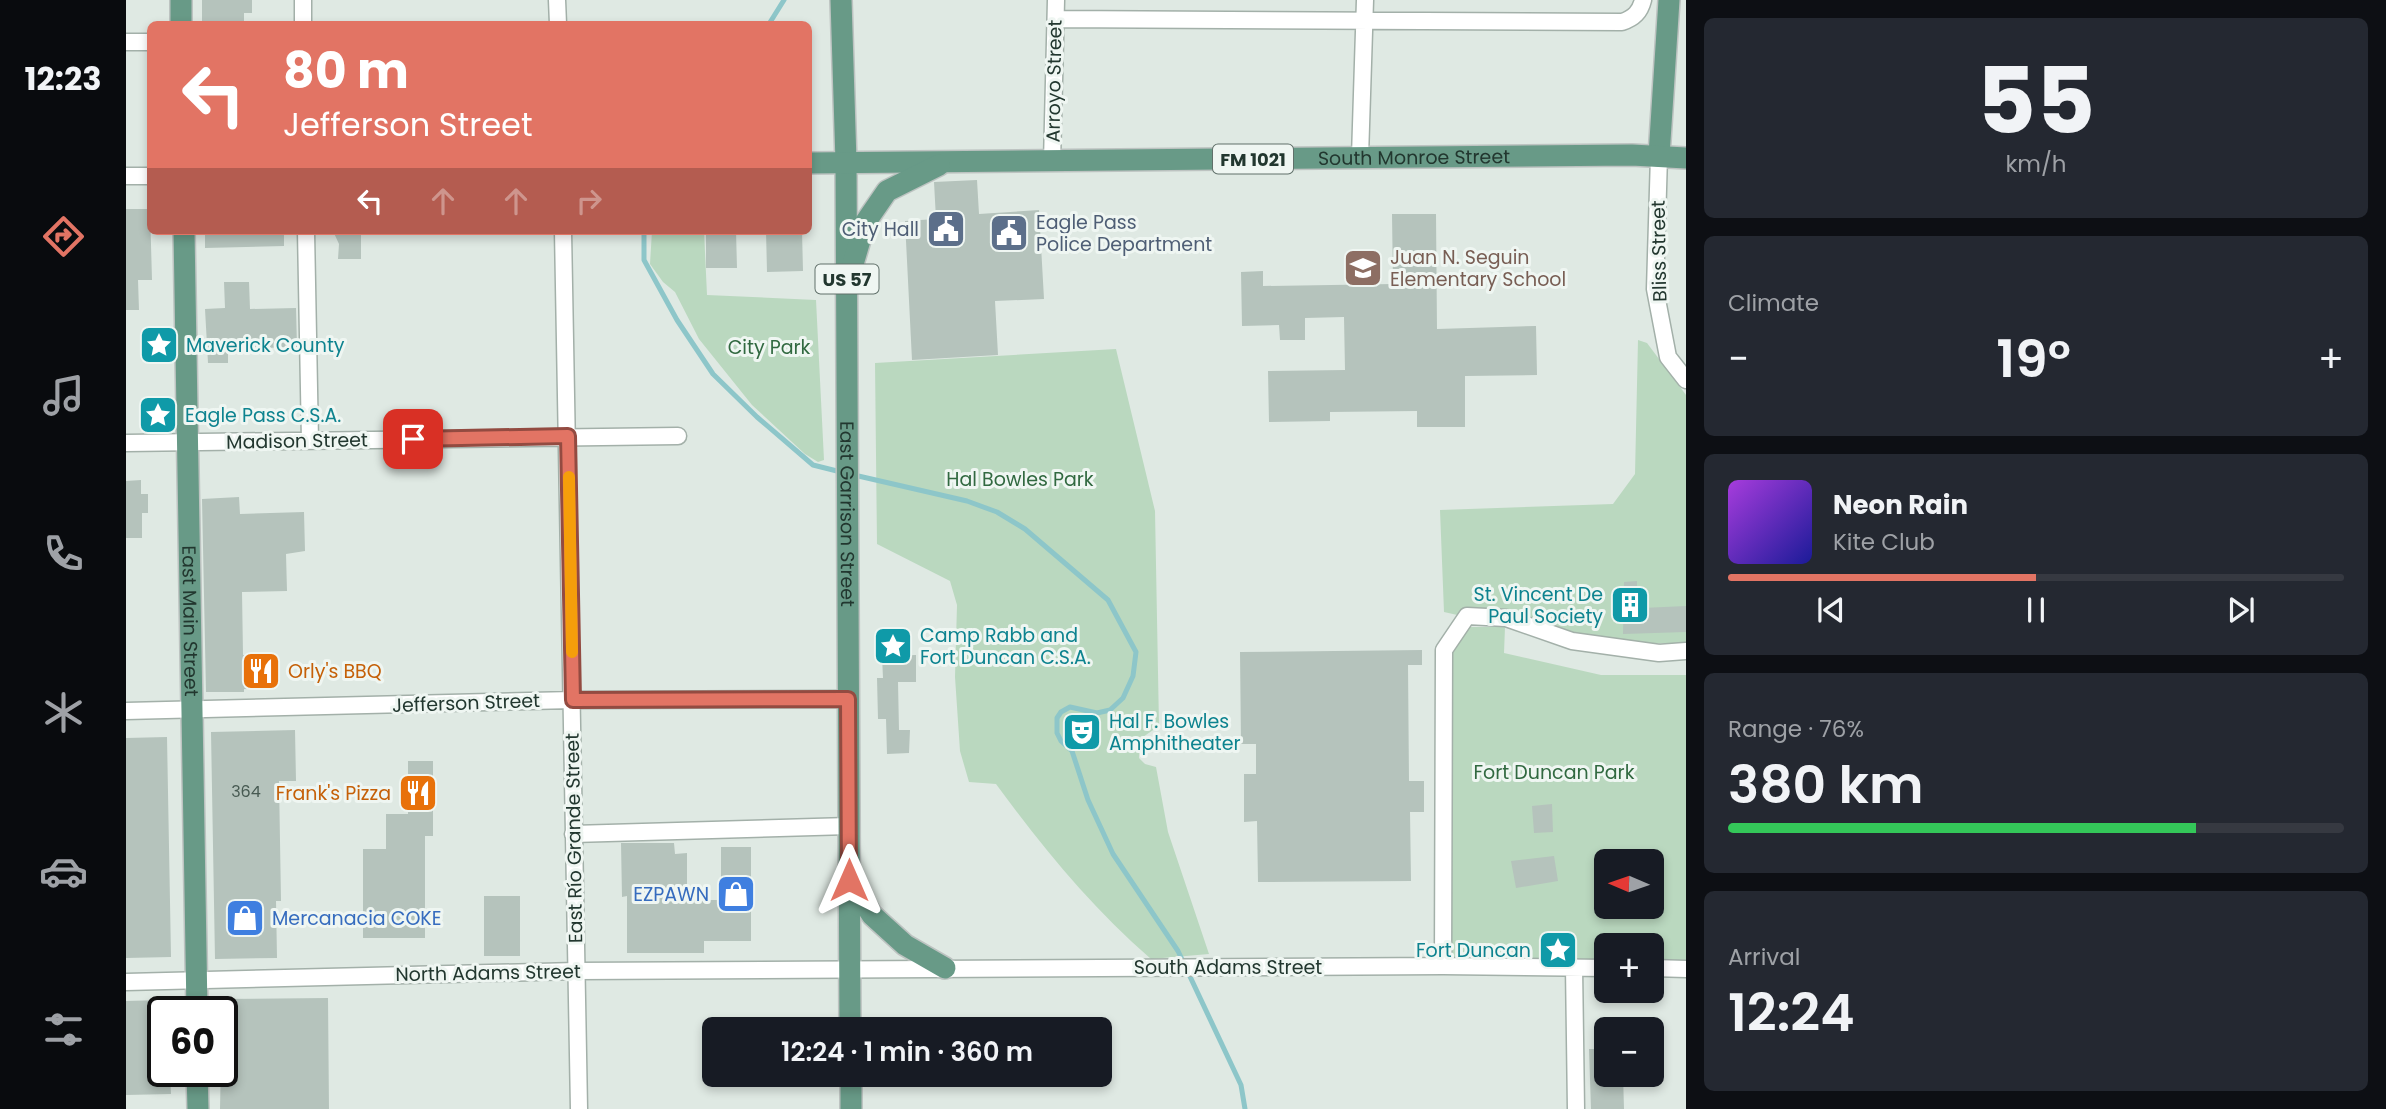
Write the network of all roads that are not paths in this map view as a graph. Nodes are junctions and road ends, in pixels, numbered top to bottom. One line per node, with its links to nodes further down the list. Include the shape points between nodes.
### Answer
1 (181, 0): 11 (main road)
2 (303, 0): 12 (street)
3 (557, 0): 13 (street)
4 (841, 0): 19 (main road, East Garrison Street / US 57)
5 (1056, 0): 9 (street, Arroyo Street)
6 (1365, 0): 10 (street)
7 (1643, 0): 10 (street, via 1638,13 1622,22)
8 (1669, 0): 16 (main road)
9 (1056, 19): 10 (street); 20 (street, Arroyo Street)
10 (1365, 20): 17 (street)
11 (181, 21)
12 (303, 21)
13 (558, 21)
14 (126, 42): 15 (street)
15 (147, 42)
16 (1659, 156): 17 (main road, South Monroe Street / FM 1021); 18 (main road, South Monroe Street); 29 (street, Bliss Street, via 1655,289 1668,357)
17 (1360, 158): 20 (main road, South Monroe Street / FM 1021)
18 (1686, 158)
19 (846, 162): 21 (main road, FM 1021); 22 (main road, South Monroe Street / FM 1021); 28 (main road, East Garrison Street / US 57)
20 (1052, 162): 22 (main road, South Monroe Street / FM 1021)
21 (812, 163)
22 (944, 163): 28 (main road, via 887,191 865,223)
23 (126, 176): 24 (street)
24 (147, 176)
25 (184, 235): 33 (main road, East Main Street)
26 (306, 235): 32 (street)
27 (563, 235): 30 (street, East Río Grande Street)
28 (847, 286): 36 (main road, East Garrison Street / US 57)
29 (1686, 380)
30 (568, 436): 31 (street, Madison Street); 32 (street, Madison Street); 37 (street, East Río Grande Street)
31 (678, 436)
32 (310, 441): 33 (street, Madison Street)
33 (188, 442): 34 (street, Madison Street); 39 (main road, East Main Street)
34 (126, 443)
35 (1686, 651): 43 (street, via 1659,653 1572,640 1506,618 1467,616 1444,650)
36 (848, 699): 37 (street, Jefferson Street); 40 (main road, East Garrison Street / US 57)
37 (573, 700): 39 (street, Jefferson Street); 41 (street, East Río Grande Street)
38 (126, 711): 39 (street, Jefferson Street)
39 (192, 711): 51 (main road, East Main Street)
40 (849, 826): 41 (street); 42 (main road, East Garrison Street / US 57)
41 (573, 834): 50 (street, East Río Grande Street)
42 (849, 880): 45 (main road, via 872,915 896,938); 48 (main road, East Garrison Street / US 57)
43 (1443, 966): 44 (street, South Adams Street); 45 (street, South Adams Street)
44 (1574, 967): 46 (street, South Adams Street); 60 (street)
45 (945, 968): 48 (street, South Adams Street)
46 (1594, 968)
47 (1664, 968): 49 (street)
48 (850, 969): 50 (street, North Adams Street); 54 (main road, East Garrison Street / US 57)
49 (1686, 969)
50 (576, 971): 51 (street, North Adams Street); 58 (street, East Río Grande Street)
51 (196, 979): 52 (street, North Adams Street); 53 (main road, East Main Street)
52 (126, 982)
53 (197, 996)
54 (850, 1017)
55 (197, 1087): 57 (main road)
56 (850, 1087): 59 (main road)
57 (198, 1109)
58 (579, 1109)
59 (851, 1109)
60 (1576, 1109)

